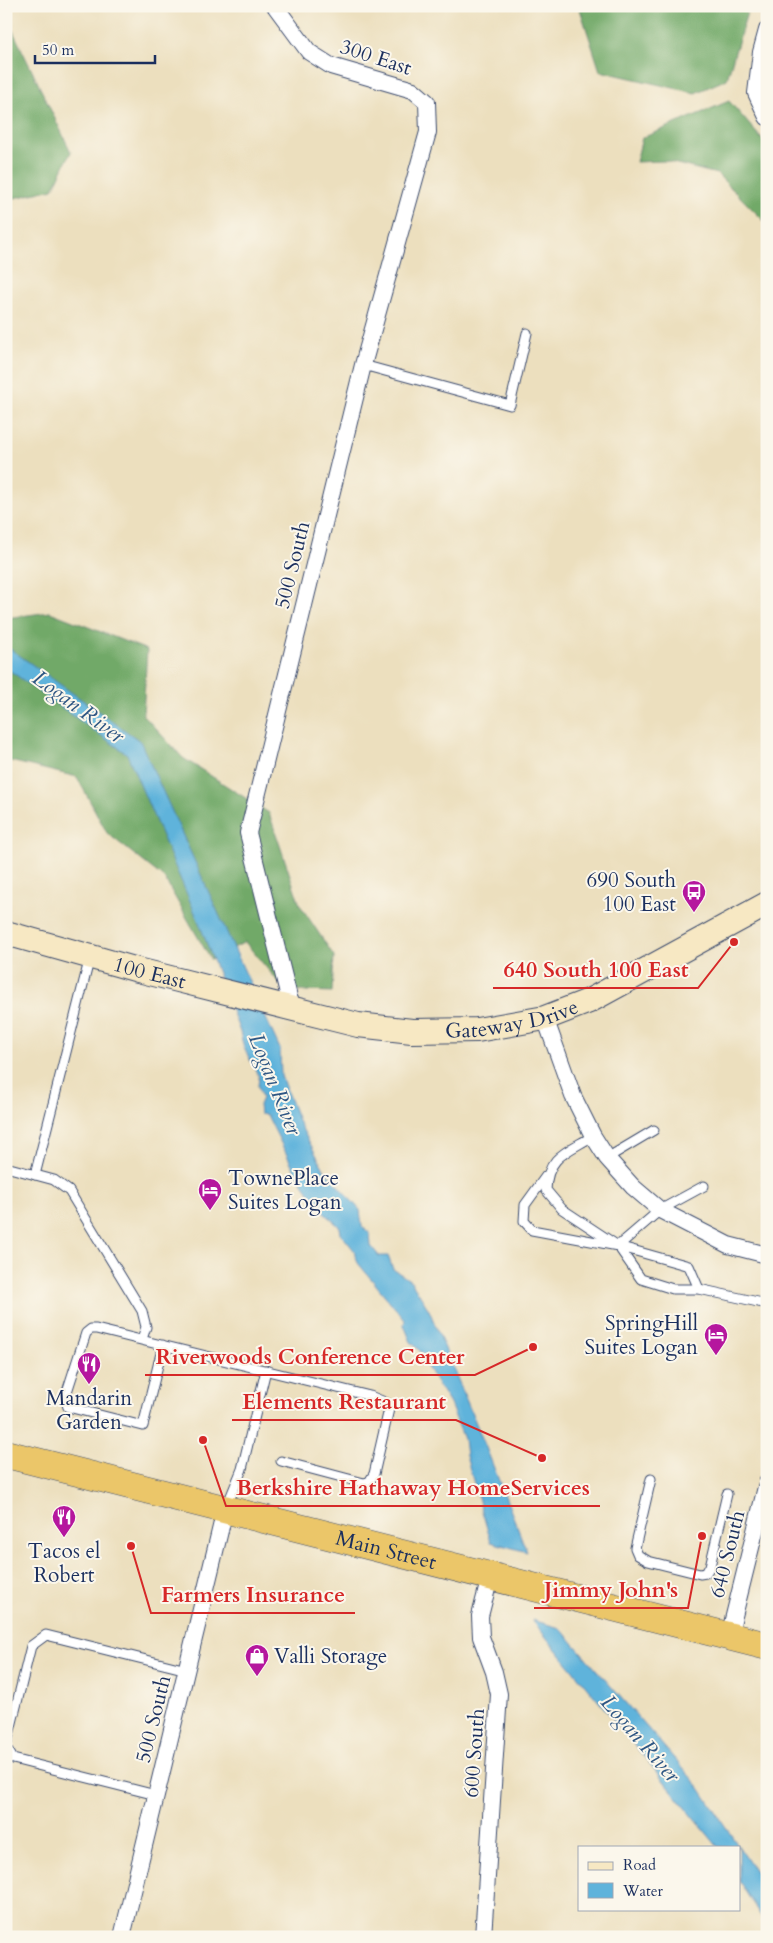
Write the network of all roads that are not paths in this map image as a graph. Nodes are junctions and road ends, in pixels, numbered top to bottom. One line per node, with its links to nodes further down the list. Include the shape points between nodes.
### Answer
1 (275, 6): 4 (street, 300 East, via 309,52 330,66 413,90 427,102)
2 (767, 30): 3 (street, via 756,93)
3 (767, 117)
4 (428, 132): 6 (street, 500 South)
5 (527, 333): 6 (lane, via 510,405)
6 (363, 365): 10 (street, 500 South, via 248,833)
7 (766, 908): 11 (main road, Gateway Drive, via 589,1001)
8 (6, 933): 9 (main road, 100 East)
9 (90, 957): 10 (main road, 100 East); 16 (lane)
10 (292, 1009): 11 (main road, Gateway Drive, via 358,1025 412,1031 478,1030)
11 (545, 1018): 13 (street, via 573,1096)
12 (654, 1130): 14 (lane)
13 (593, 1136): 14 (street); 17 (lane, via 554,1160)
14 (608, 1158): 19 (street, via 633,1187)
15 (6, 1167): 16 (lane)
16 (35, 1175): 24 (lane, via 54,1180 74,1199 142,1311 146,1327)
17 (546, 1176): 20 (lane, via 546,1190 562,1209); 20 (lane, via 525,1205 524,1221 532,1230)
18 (704, 1186): 19 (lane)
19 (660, 1210): 20 (lane); 21 (street, via 728,1245)
20 (618, 1246): 22 (lane, via 689,1266); 22 (lane, via 641,1279 673,1289)
21 (767, 1255)
22 (700, 1289): 23 (lane)
23 (767, 1304)
24 (142, 1339): 25 (lane); 25 (lane, via 91,1328 86,1333 65,1398 68,1407 143,1426)
25 (163, 1345): 26 (lane)
26 (266, 1370): 28 (lane, via 380,1398 389,1409 374,1474 369,1482); 32 (lane, via 242,1469)
27 (6, 1454): 32 (highway, Main Street)
28 (281, 1461)
29 (651, 1479): 31 (lane, via 635,1548 638,1555 648,1561 700,1574 706,1573 710,1566)
30 (767, 1483): 34 (street, 640 South)
31 (727, 1494)
32 (225, 1510): 33 (highway, Main Street); 36 (street, 500 South)
33 (490, 1577): 34 (highway, Main Street); 39 (street, 600 South, via 480,1616 481,1637 499,1694)
34 (729, 1636): 35 (highway, Main Street)
35 (767, 1646)
36 (186, 1670): 37 (street, 500 South); 37 (lane, via 46,1635 31,1646 6,1747 13,1759)
37 (156, 1795): 38 (street, 500 South)
38 (122, 1937)
39 (484, 1937)

